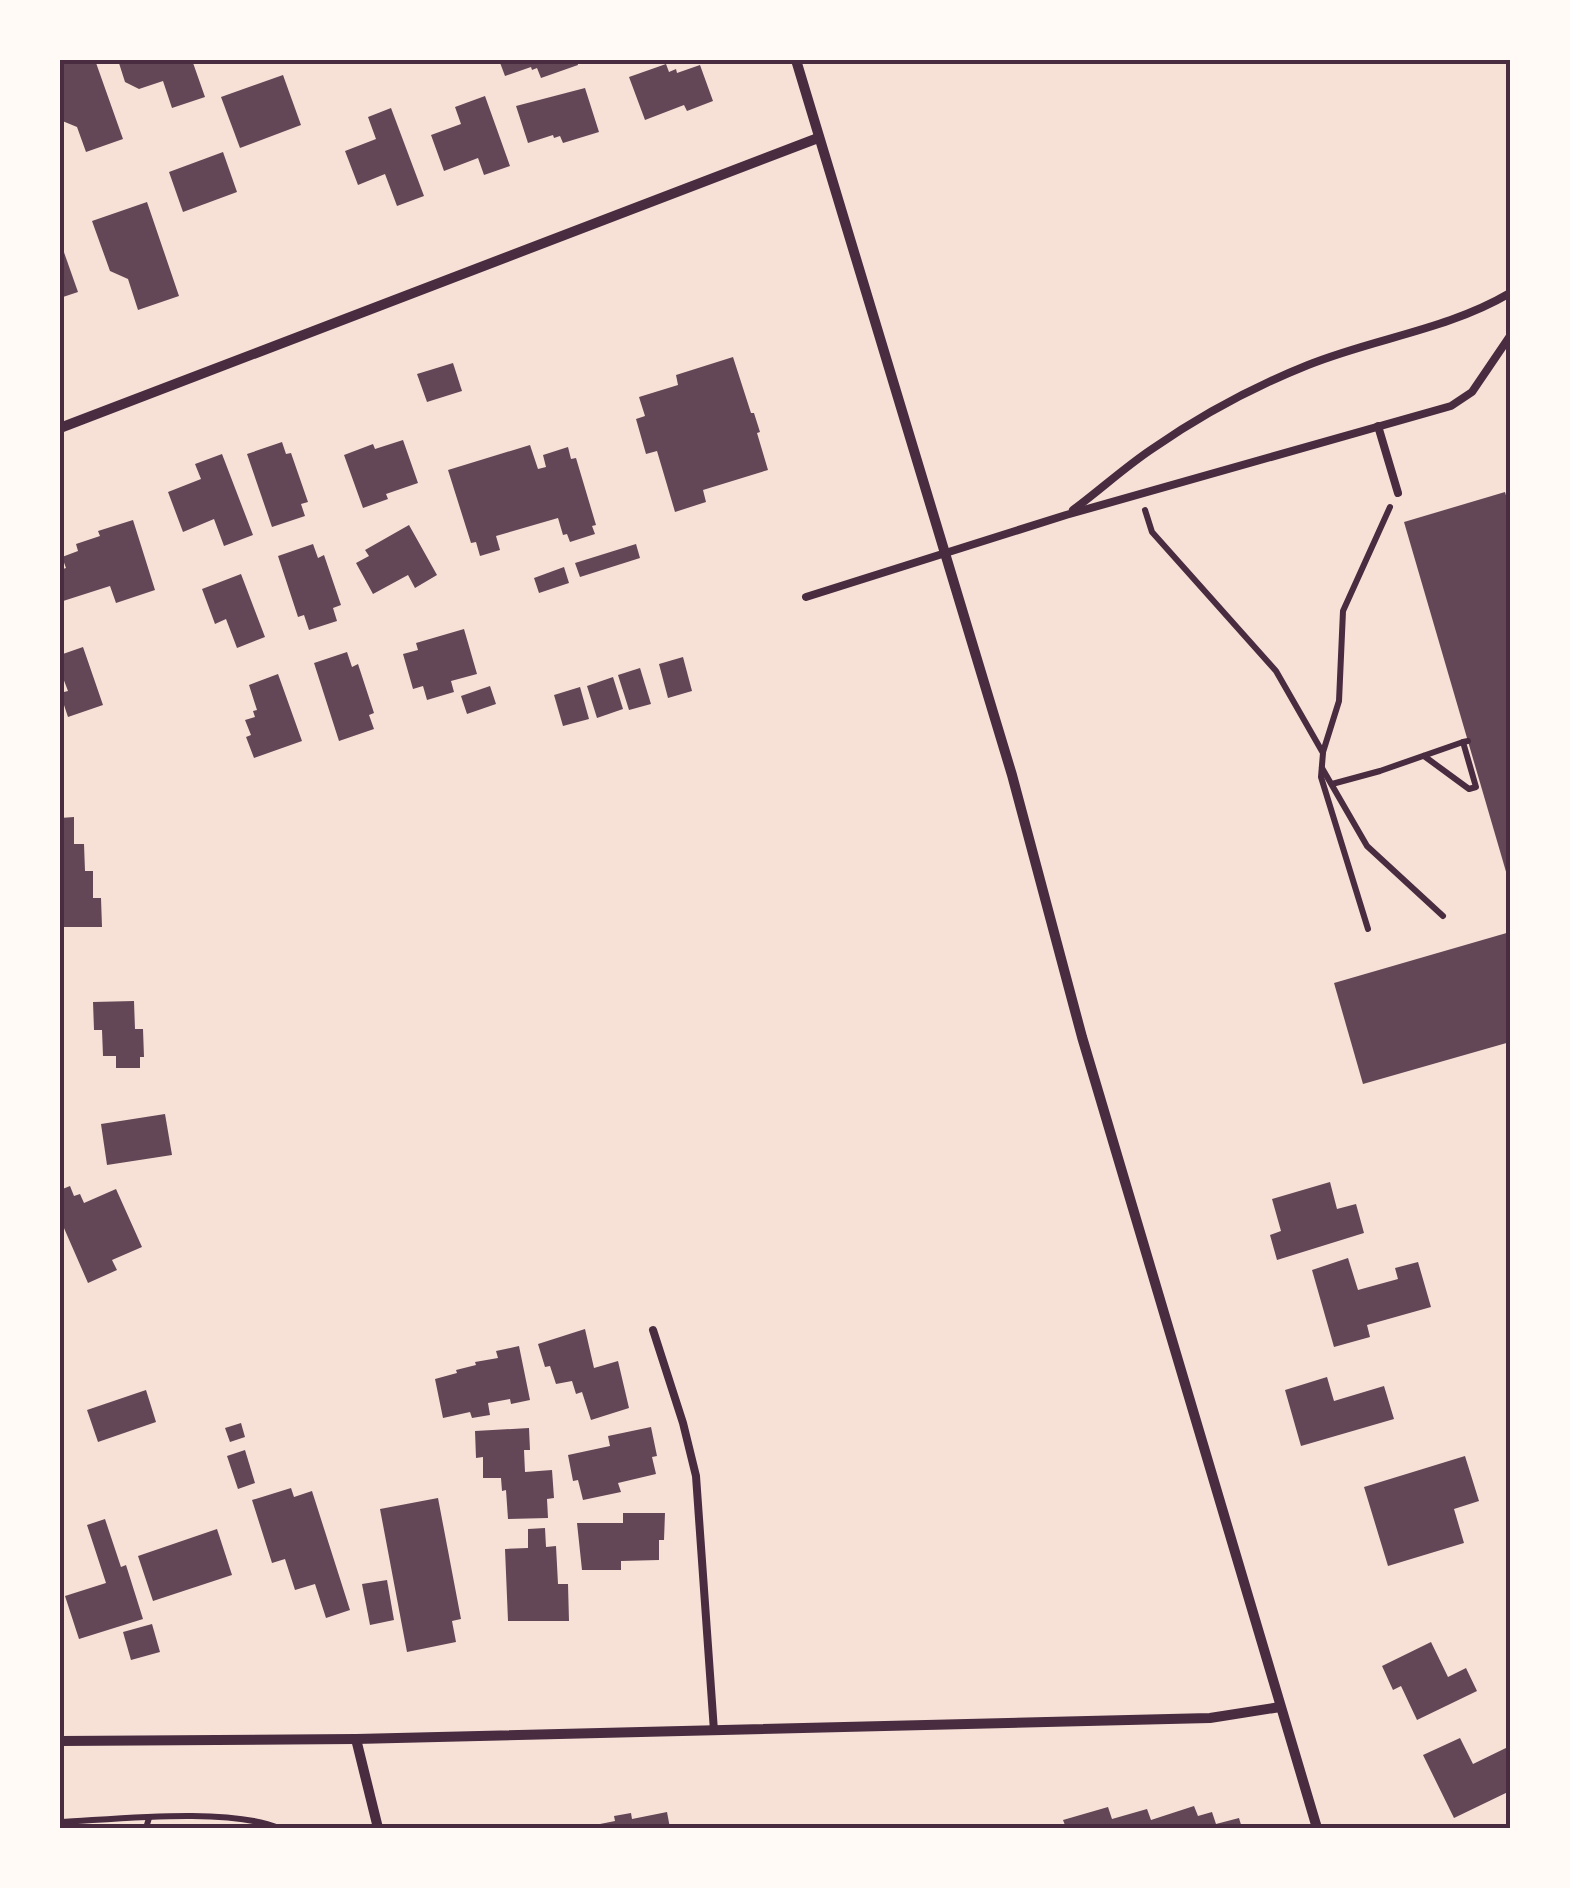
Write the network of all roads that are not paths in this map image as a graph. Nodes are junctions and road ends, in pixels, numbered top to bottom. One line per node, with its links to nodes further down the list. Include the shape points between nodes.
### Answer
1 (796, 60): 2 (street)
2 (818, 138): 6 (street); 9 (street)
3 (1510, 293): 8 (lane, via 1469,314 1312,363 1248,391 1149,451)
4 (1510, 336): 5 (lane, via 1472,392 1451,406)
5 (1378, 426): 7 (lane); 8 (lane)
6 (60, 428)
7 (1398, 493)
8 (1066, 516): 9 (lane)
9 (944, 553): 10 (lane); 12 (street)
10 (806, 596)
11 (653, 1330): 13 (lane, via 696,1476)
12 (1280, 1708): 13 (street, via 1210,1718); 17 (street)
13 (714, 1731): 14 (street)
14 (356, 1739): 15 (street); 16 (street)
15 (60, 1741)
16 (378, 1828)
17 (1317, 1828)

